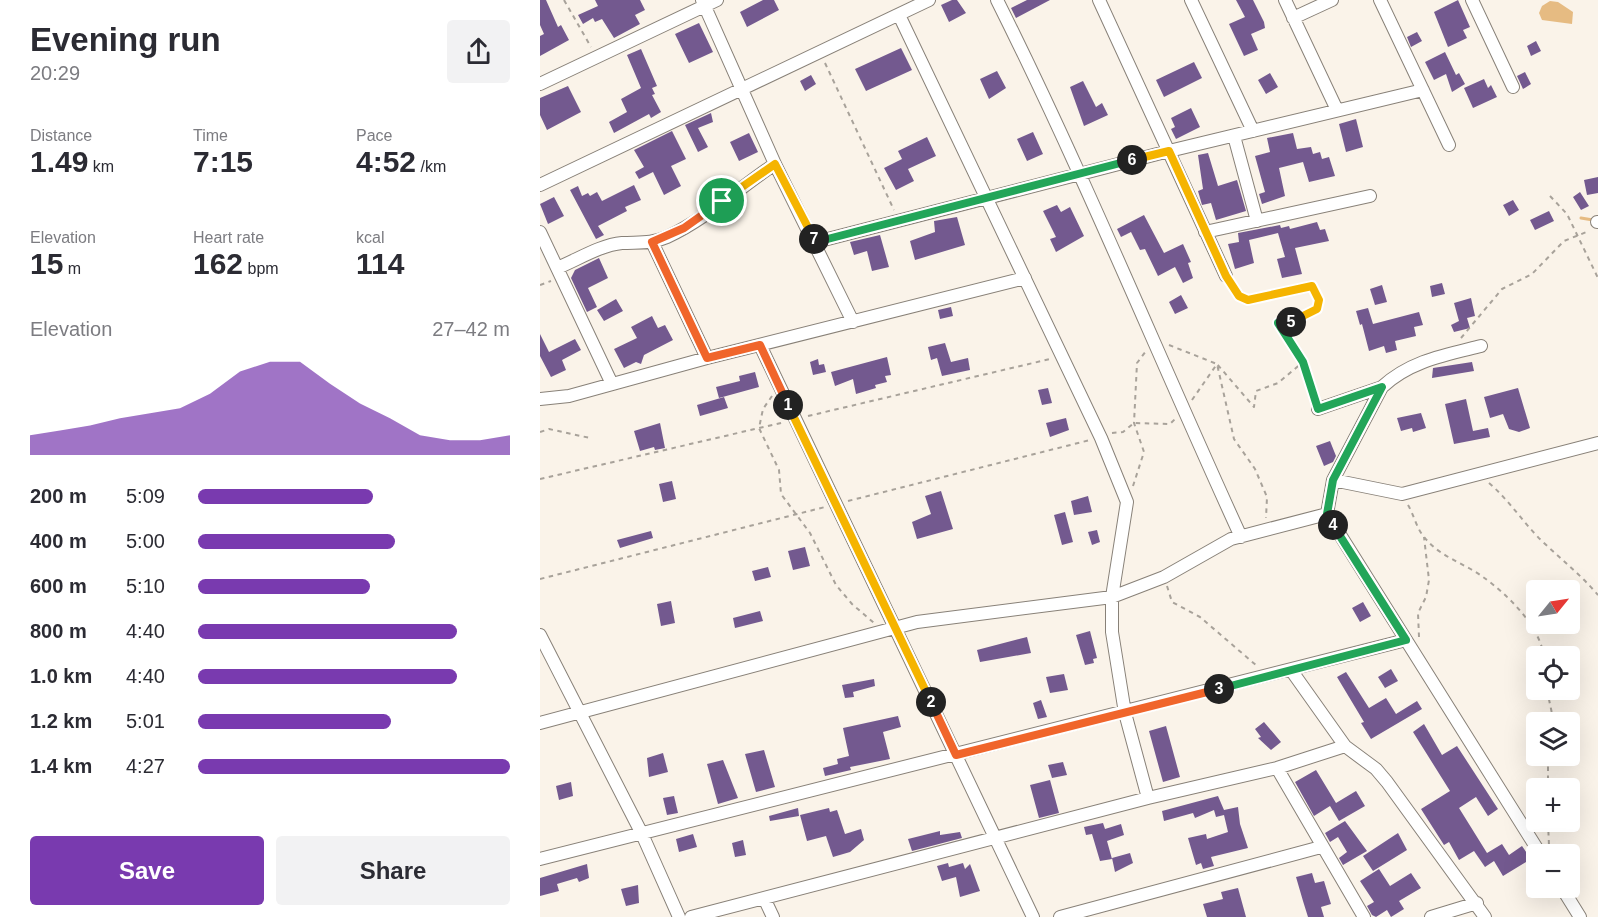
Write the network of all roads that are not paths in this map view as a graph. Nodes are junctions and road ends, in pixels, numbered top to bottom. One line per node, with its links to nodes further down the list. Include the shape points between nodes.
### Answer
1 (717, 0): 10 (street)
2 (929, 0): 11 (street)
3 (997, 0): 23 (street)
4 (1099, 0): 21 (street)
5 (1191, 0): 18 (street)
6 (1285, 0): 12 (street)
7 (1332, 0): 12 (street)
8 (1380, 0): 16 (street)
9 (1472, 0): 14 (street)
10 (703, 3): 13 (street); 15 (street)
11 (899, 15): 15 (street); 26 (street)
12 (1293, 18): 17 (street)
13 (540, 84)
14 (1514, 87)
15 (743, 88): 22 (street); 24 (street)
16 (1423, 90): 17 (street); 20 (street)
17 (1337, 110): 18 (street)
18 (1253, 131): 19 (street)
19 (1234, 136): 21 (street); 27 (street)
20 (1449, 145)
21 (1169, 151): 23 (street); 29 (street)
22 (775, 164): 30 (street, via 684,228); 31 (street)
23 (1079, 173): 26 (street); 46 (street)
24 (540, 184)
25 (1370, 196): 27 (street)
26 (986, 198): 31 (street); 34 (street)
27 (1257, 221): 29 (street)
28 (540, 232): 32 (street)
29 (1205, 232): 33 (street)
30 (652, 242): 32 (street, via 622,243); 38 (street)
31 (816, 242): 35 (street)
32 (557, 268): 39 (street)
33 (1226, 276)
34 (1025, 278): 35 (street); 47 (street, via 1127,502)
35 (853, 322): 36 (street)
36 (760, 345): 38 (street); 48 (street, via 836,504)
37 (1481, 346): 40 (street, via 1429,358 1396,374)
38 (707, 358): 39 (street)
39 (612, 384): 41 (street)
40 (1382, 387): 42 (street); 44 (street)
41 (540, 399)
42 (1318, 409)
43 (1598, 443): 44 (street, via 1402,495)
44 (1333, 480): 45 (street)
45 (1327, 514): 46 (street); 50 (street)
46 (1241, 537): 47 (street, via 1164,578)
47 (1112, 597): 48 (street); 53 (street, via 1112,632)
48 (889, 629): 52 (street); 56 (street)
49 (540, 635): 52 (street)
50 (1406, 640): 51 (street); 61 (street)
51 (1291, 670): 53 (street); 55 (street)
52 (582, 713): 54 (street); 59 (street)
53 (1125, 713): 56 (street); 58 (street)
54 (540, 723)
55 (1345, 746): 57 (street); 66 (street, via 1376,769)
56 (956, 755): 59 (street); 60 (street)
57 (1277, 768): 58 (street); 62 (street)
58 (1148, 798): 60 (street)
59 (642, 834): 63 (street); 67 (street)
60 (995, 837): 64 (street); 70 (street)
61 (1540, 844)
62 (1321, 847): 71 (street); 72 (street)
63 (540, 859)
64 (764, 898): 68 (street); 69 (street)
65 (1568, 898): 75 (street)
66 (1477, 903): 73 (street); 74 (street)
67 (679, 917)
68 (691, 917)
69 (773, 917)
70 (1033, 917)
71 (1060, 917)
72 (1364, 917)
73 (1431, 917)
74 (1485, 917)
75 (1580, 917)

